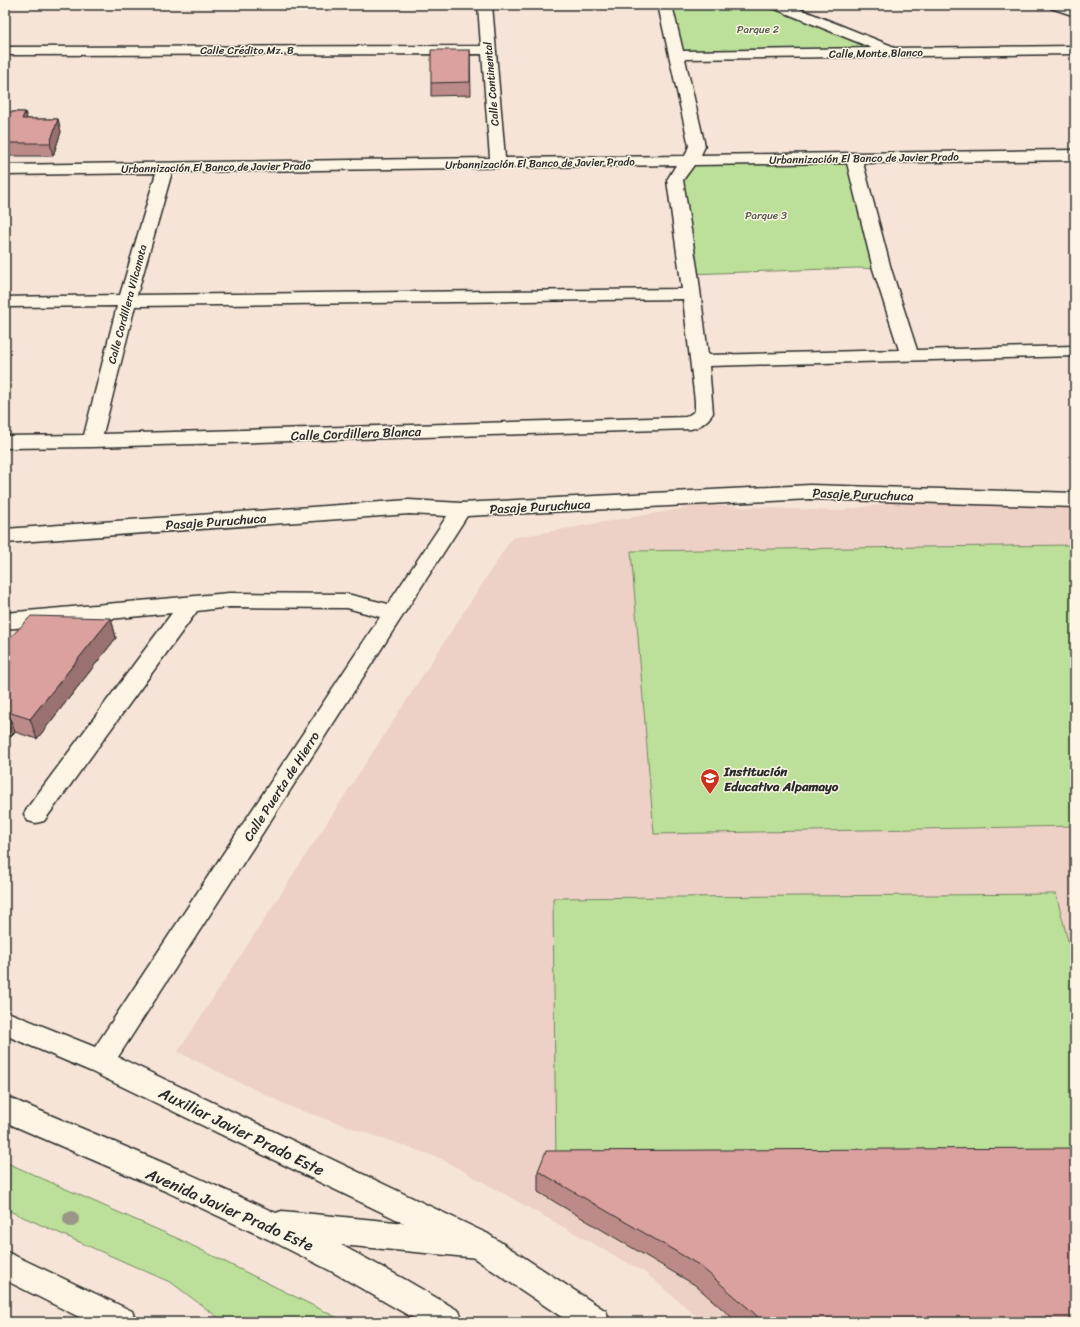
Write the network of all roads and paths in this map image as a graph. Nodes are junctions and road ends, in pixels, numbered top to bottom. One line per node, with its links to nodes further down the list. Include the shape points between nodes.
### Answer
1 (485, 5): 6 (street, Calle Continental)
2 (665, 5): 10 (street)
3 (778, 5): 9 (street)
4 (1056, 5): 5 (street)
5 (1075, 12)
6 (488, 50): 8 (street, Calle Crédito Mz. B); 14 (street, Calle Continental)
7 (1075, 50): 9 (street, Calle Monte Blanco)
8 (5, 51)
9 (896, 52): 10 (street, Calle Monte Blanco)
10 (677, 55): 13 (street, via 697,146)
11 (1074, 158): 12 (street, Urbannización El Banco de Javier Prado)
12 (854, 159): 13 (street, Urbannización El Banco de Javier Prado); 21 (street, via 882,269)
13 (689, 161): 14 (street, Urbannización El Banco de Javier Prado); 17 (street, via 675,180)
14 (498, 164): 15 (street, Urbannización El Banco de Javier Prado)
15 (165, 168): 16 (street, Urbannización El Banco de Javier Prado); 18 (street, Calle Cordillera Vilcanota)
16 (5, 170)
17 (691, 294): 18 (street); 22 (street)
18 (127, 301): 19 (street); 23 (street, Calle Cordillera Vilcanota)
19 (5, 302)
20 (1075, 351): 21 (street)
21 (910, 355): 22 (street)
22 (700, 361): 23 (street, Calle Cordillera Blanca, via 704,413 691,423)
23 (92, 441): 24 (street, Calle Cordillera Blanca)
24 (5, 442)
25 (1075, 500): 26 (street, Pasaje Puruchuca, via 810,492)
26 (461, 510): 27 (street, Pasaje Puruchuca, via 409,507); 29 (street, Calle Puerta de Hierro)
27 (5, 536)
28 (191, 603): 29 (street, via 229,600 347,602); 30 (street); 31 (street)
29 (394, 613): 33 (street, Calle Puerta de Hierro)
30 (5, 621)
31 (36, 814)
32 (5, 1023): 33 (street, Auxiliar Javier Prado Este)
33 (100, 1062): 36 (street, Auxiliar Javier Prado Este)
34 (5, 1110): 35 (street, Avenida Javier Prado Este)
35 (269, 1224): 36 (street); 39 (street, Avenida Javier Prado Este, via 342,1260)
36 (478, 1244): 40 (street, Auxiliar Javier Prado Este)
37 (5, 1265): 38 (street)
38 (122, 1322)
39 (448, 1322)
40 (595, 1322)

